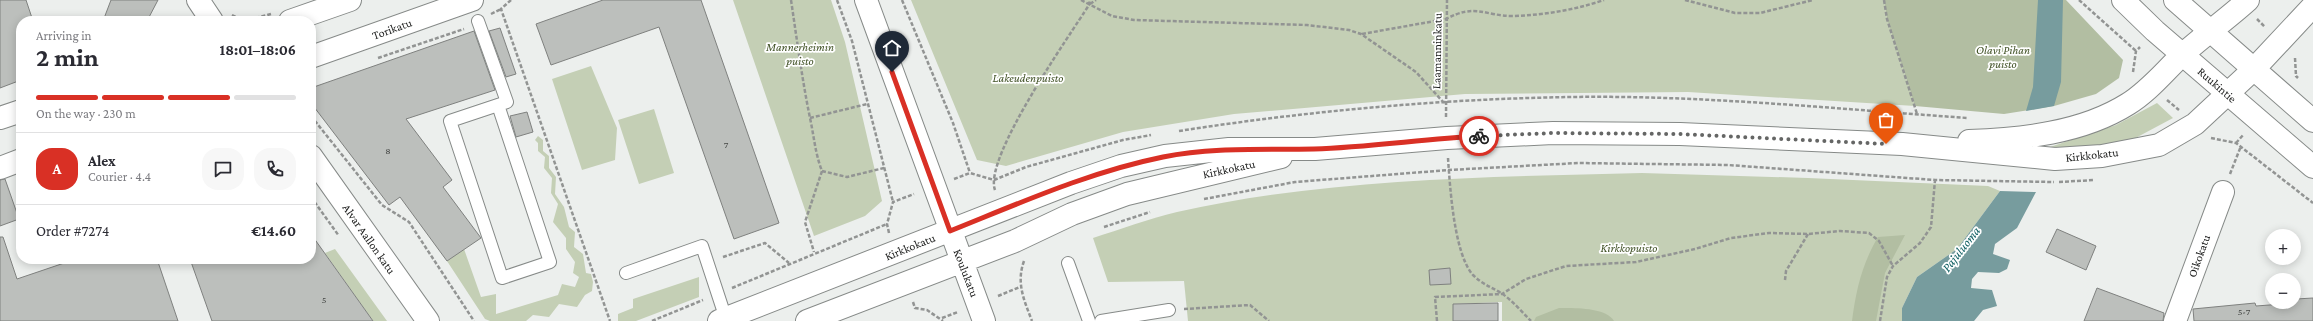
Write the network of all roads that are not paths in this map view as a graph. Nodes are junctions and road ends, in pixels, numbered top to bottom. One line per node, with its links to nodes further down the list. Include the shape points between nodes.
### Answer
1 (198, 0): 9 (main road)
2 (350, 0): 10 (main road)
3 (472, 0): 13 (main road, Torikatu)
4 (866, 0): 28 (main road, Koulukatu)
5 (2123, 0): 14 (main road, Ruukintie)
6 (2174, 0): 12 (main road)
7 (2248, 0): 12 (main road, Kirkkokatu)
8 (2313, 6): 15 (main road, Kirkkokatu)
9 (220, 16)
10 (304, 16)
11 (478, 21): 17 (lane, via 507,102)
12 (2211, 32): 14 (main road, Kirkkokatu); 15 (main road)
13 (316, 55)
14 (2183, 55): 16 (main road, Ruukintie); 21 (main road, Kirkkokatu, via 2128,104 2090,121 2048,133 1996,140)
15 (2254, 69): 16 (main road, Kirkkokatu); 20 (main road)
16 (2228, 94): 21 (main road, Kirkkokatu, via 2195,124 2159,145 2102,156 2055,159); 25 (main road, Ruukintie)
17 (498, 105): 17 (lane, via 450,121 502,278 550,262)
18 (16, 113): 19 (main road)
19 (0, 118)
20 (2313, 121)
21 (1902, 144): 22 (main road, Kirkkokatu, via 1680,134 1554,133 1447,138)
22 (1315, 149): 28 (main road, Kirkkokatu, via 1229,149 1165,156 1129,164 1071,183); 29 (main road, Kirkkokatu, via 1127,194 1072,214 1015,241)
23 (16, 162): 26 (main road)
24 (316, 163): 34 (main road, Alvar Aallon katu)
25 (2313, 167)
26 (0, 168)
27 (2223, 192): 39 (main road, Oikokatu)
28 (950, 231): 29 (main road, Koulukatu); 33 (main road, Kirkkokatu)
29 (961, 262): 35 (main road, Kirkkokatu); 36 (main road, Koulukatu)
30 (1068, 263): 37 (lane)
31 (626, 273): 33 (lane, via 702,246)
32 (1169, 310): 38 (lane)
33 (722, 320)
34 (428, 321)
35 (807, 321)
36 (984, 321)
37 (1089, 321)
38 (1102, 321)
39 (2175, 321)

